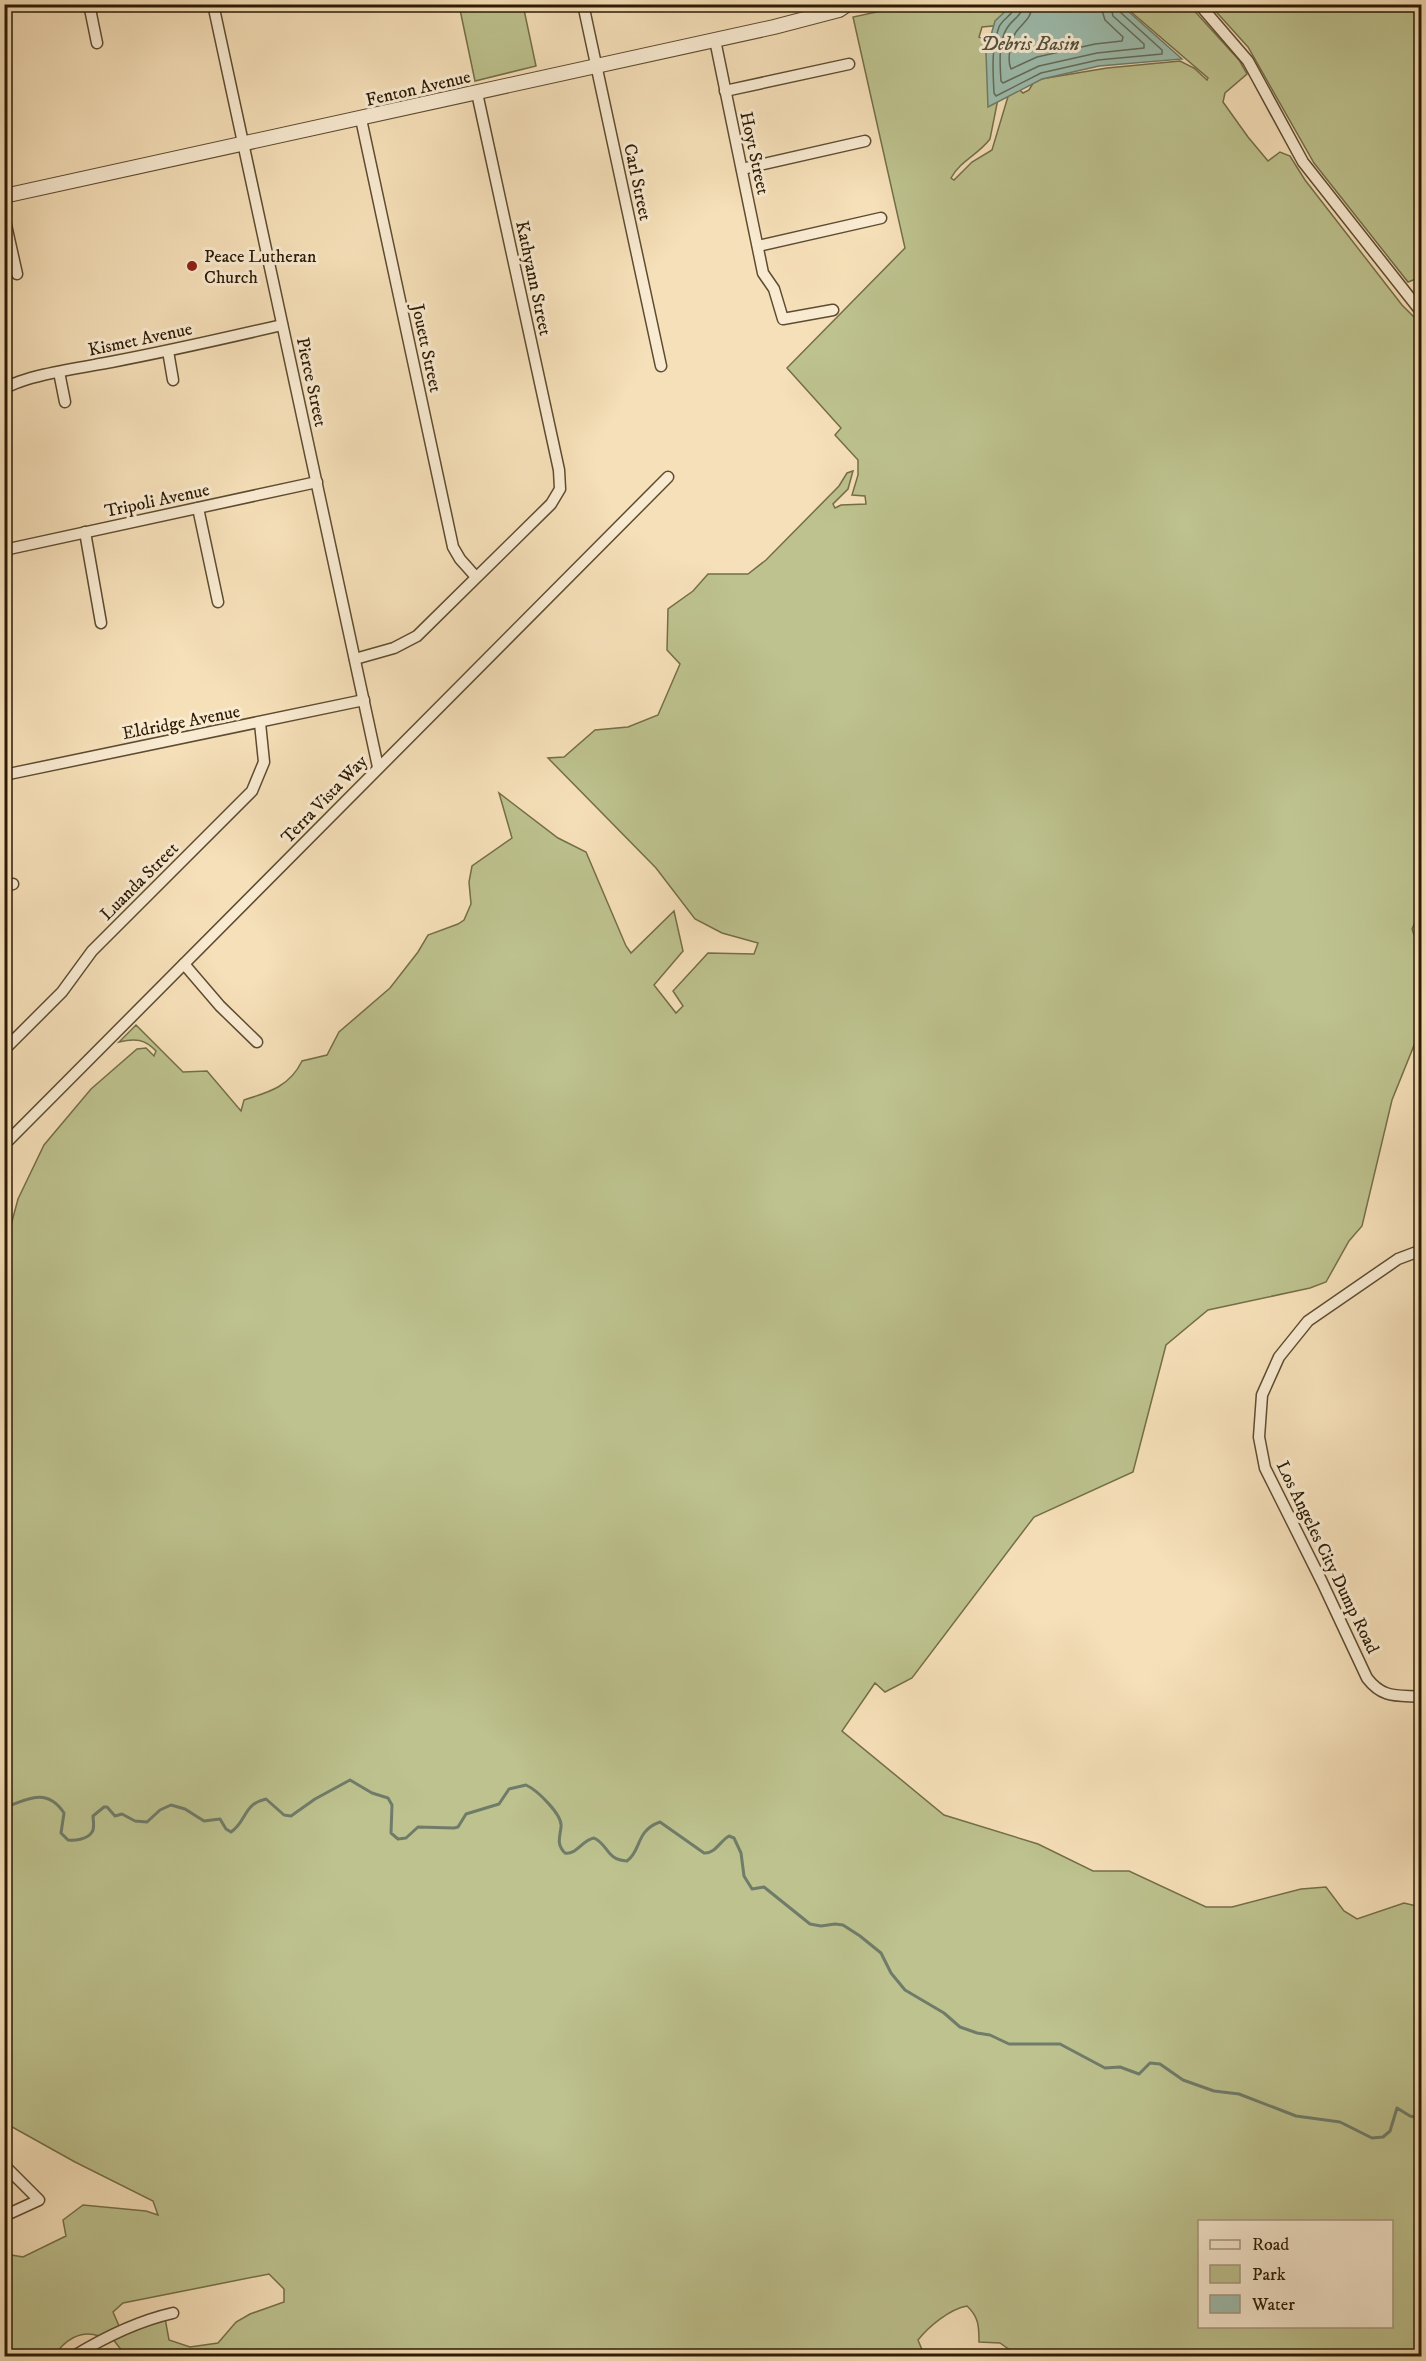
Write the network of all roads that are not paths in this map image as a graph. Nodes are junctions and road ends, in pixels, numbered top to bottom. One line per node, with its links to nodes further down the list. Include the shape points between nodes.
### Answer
1 (89, 4): 7 (street)
2 (213, 4): 14 (street, Pierce Street)
3 (584, 4): 9 (street, Carl Street)
4 (1199, 4): 22 (street, via 1248,61 1303,162)
5 (842, 6): 6 (street, Fenton Avenue)
6 (714, 40): 9 (street, Fenton Avenue); 10 (street, Hoyt Street)
7 (97, 43)
8 (849, 64): 10 (street)
9 (596, 67): 11 (street, Fenton Avenue); 25 (street, Carl Street)
10 (725, 91): 15 (street, Hoyt Street)
11 (477, 93): 12 (street, Fenton Avenue); 35 (street, Kathyann Street, via 560,489 550,504)
12 (361, 119): 14 (street, Fenton Avenue); 35 (street, Jouett Street, via 453,547)
13 (865, 141): 15 (street)
14 (243, 144): 16 (street, Fenton Avenue); 23 (street, Pierce Street)
15 (741, 169): 19 (street, Hoyt Street)
16 (4, 196)
17 (4, 216): 20 (street)
18 (881, 218): 19 (street)
19 (758, 246): 21 (street, Hoyt Street, via 763,273 774,289 783,319)
20 (17, 274)
21 (833, 310)
22 (1422, 313)
23 (282, 325): 24 (street, Kismet Avenue); 31 (street, Pierce Street)
24 (168, 351): 26 (street, Kismet Avenue); 27 (street)
25 (661, 366)
26 (59, 372): 28 (street, Kismet Avenue); 29 (street)
27 (173, 380)
28 (4, 389)
29 (65, 402)
30 (668, 477): 41 (street, Terra Vista Way)
31 (316, 482): 32 (street, Tripoli Avenue); 38 (street, Pierce Street)
32 (198, 508): 33 (street, Tripoli Avenue); 36 (street)
33 (85, 532): 34 (street, Tripoli Avenue); 37 (street)
34 (4, 550)
35 (476, 577): 38 (street, via 417,636 394,648)
36 (218, 602)
37 (101, 623)
38 (355, 658): 39 (street, Pierce Street)
39 (364, 700): 40 (street, Eldridge Avenue); 41 (street, Pierce Street)
40 (260, 723): 42 (street, Eldridge Avenue); 45 (street, Luanda Street, via 264,762 252,791 92,951 62,992)
41 (378, 767): 43 (street, Terra Vista Way)
42 (4, 775)
43 (184, 964): 44 (street); 46 (street, Terra Vista Way)
44 (257, 1042)
45 (4, 1050)
46 (4, 1145)
47 (1422, 1250): 48 (street, Los Angeles City Dump Road, via 1398,1259 1308,1321 1279,1357 1262,1395 1259,1437 1264,1468 1367,1678 1376,1690 1389,1695)
48 (1422, 1697)
49 (4, 2165): 50 (street, via 39,2200)
50 (4, 2216)
51 (173, 2313): 52 (street, via 123,2330)
52 (74, 2356)

